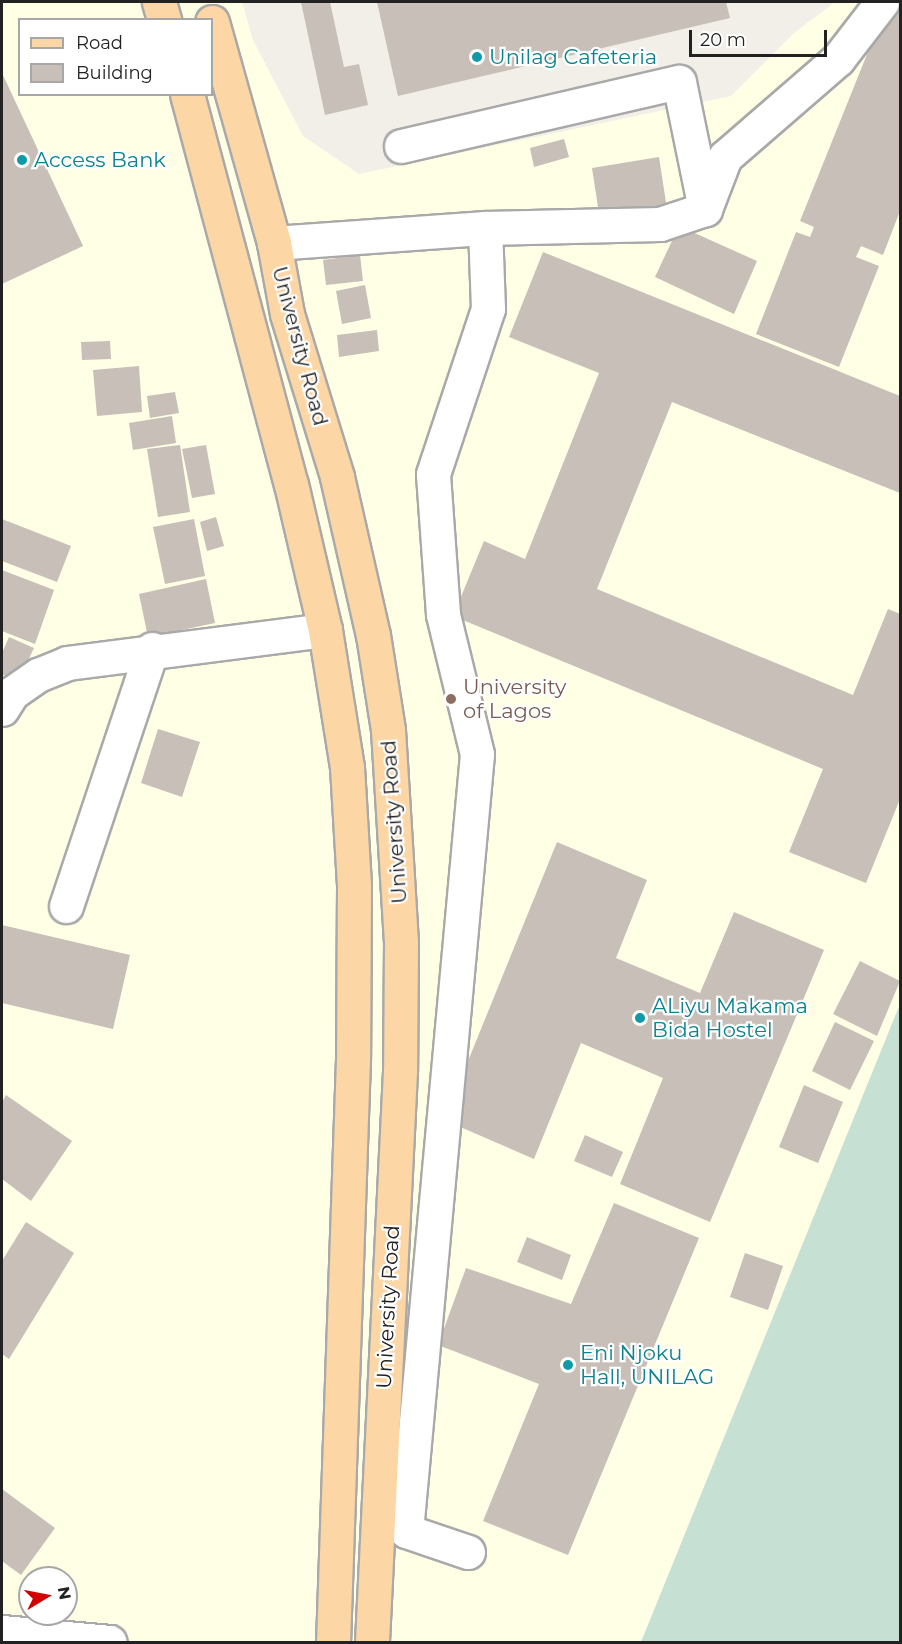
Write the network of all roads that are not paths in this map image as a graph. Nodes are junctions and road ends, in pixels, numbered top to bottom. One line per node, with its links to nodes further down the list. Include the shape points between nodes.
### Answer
1 (159, 2): 4 (main road)
2 (205, 2): 5 (main road, University Road)
3 (882, 2): 9 (lane, via 838,59 725,157)
4 (163, 18)
5 (210, 18)
6 (213, 28): 11 (main road, University Road)
7 (188, 96): 12 (main road, University Road, via 291,484)
8 (401, 146): 9 (lane, via 679,82)
9 (705, 208): 10 (lane, via 660,224)
10 (485, 228): 11 (lane); 16 (lane, via 488,309 433,474 443,614 477,754 406,1531)
11 (274, 243): 20 (main road, University Road, via 287,314 337,477 373,635 388,730 396,826 400,1071)
12 (325, 630): 13 (lane); 19 (main road, University Road, via 347,767 354,886)
13 (152, 649): 14 (lane, via 67,663 38,675 12,693); 15 (lane)
14 (2, 709)
15 (66, 906)
16 (468, 1552)
17 (2, 1632): 18 (lane)
18 (110, 1642)
19 (333, 1642)
20 (372, 1642)

